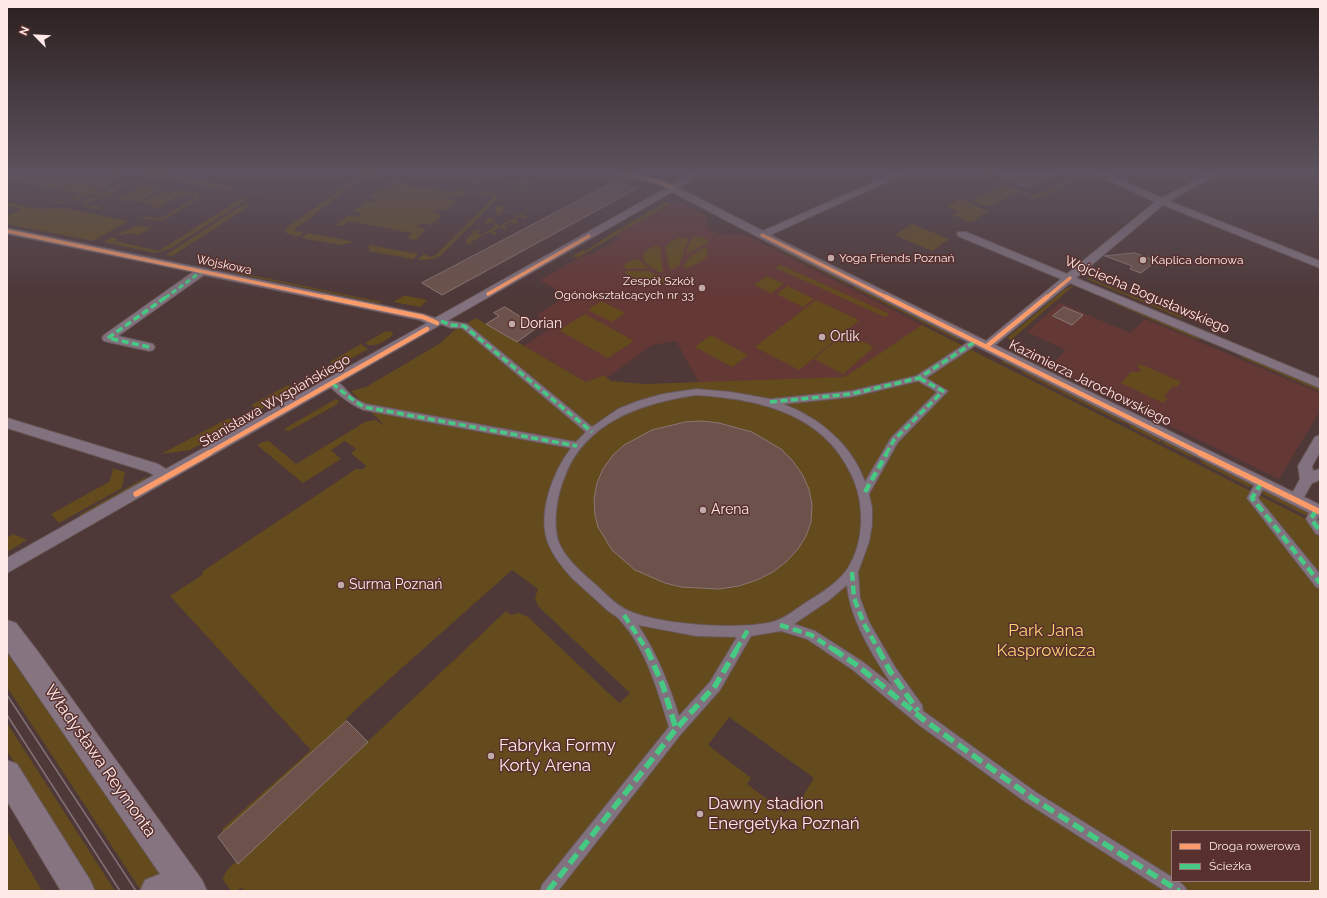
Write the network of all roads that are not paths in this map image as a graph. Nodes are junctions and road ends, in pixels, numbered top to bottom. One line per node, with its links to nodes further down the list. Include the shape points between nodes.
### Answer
1 (625, 215): 12 (street, Stanisława Wyspiańskiego)
2 (722, 215): 8 (street, Kazimierza Jarochowskiego)
3 (807, 215): 8 (street)
4 (1145, 215): 11 (street)
5 (1196, 215): 9 (street)
6 (7, 231): 10 (street, Wojskowa)
7 (962, 234): 11 (street, Wojciecha Bogusławskiego)
8 (762, 235): 13 (street, Kazimierza Jarochowskiego)
9 (1320, 265)
10 (202, 271): 12 (street, Wojskowa); 14 (street, via 108,338)
11 (1070, 278): 13 (street); 17 (street, Wojciecha Bogusławskiego)
12 (439, 322): 16 (street, Stanisława Wyspiańskiego); 20 (street, via 450,326 464,326)
13 (982, 343): 15 (street); 25 (street, Kazimierza Jarochowskiego)
14 (148, 347)
15 (919, 378): 18 (street, via 851,394); 26 (street, via 943,391 894,440)
16 (332, 383): 22 (street, via 348,398 364,407); 23 (street, Stanisława Wyspiańskiego)
17 (1320, 384)
18 (770, 402): 20 (street, via 733,394 696,392 664,396 612,417); 26 (street, via 800,415 828,435 851,461)
19 (7, 423): 23 (street, via 153,468)
20 (592, 432): 22 (street)
21 (1320, 440): 24 (street, via 1305,466)
22 (577, 446): 33 (street, via 560,472 552,497 553,542 574,573)
23 (167, 476): 30 (street, Stanisława Wyspiańskiego)
24 (1314, 476): 27 (street)
25 (1262, 482): 27 (street, Kazimierza Jarochowskiego); 32 (street, via 1252,498)
26 (865, 492): 31 (street, via 868,524 864,547)
27 (1296, 499): 28 (street, Kazimierza Jarochowskiego)
28 (1318, 511): 29 (street, via 1311,519)
29 (1320, 531)
30 (7, 566)
31 (852, 572): 34 (street, via 825,598); 37 (street, via 854,598 864,624 890,671)
32 (1320, 584)
33 (624, 615): 35 (street, via 675,627 707,631); 38 (street, via 645,646 663,686)
34 (780, 626): 35 (street); 37 (street, via 811,636 858,666)
35 (748, 630): 38 (street, via 715,686)
36 (7, 631): 40 (main road, Władysława Reymonta)
37 (924, 720): 44 (street, via 1032,798)
38 (676, 729): 43 (street)
39 (7, 774): 41 (main road)
40 (190, 889): 42 (main road, via 176,885)
41 (79, 891)
42 (156, 891)
43 (548, 891)
44 (1179, 891)

